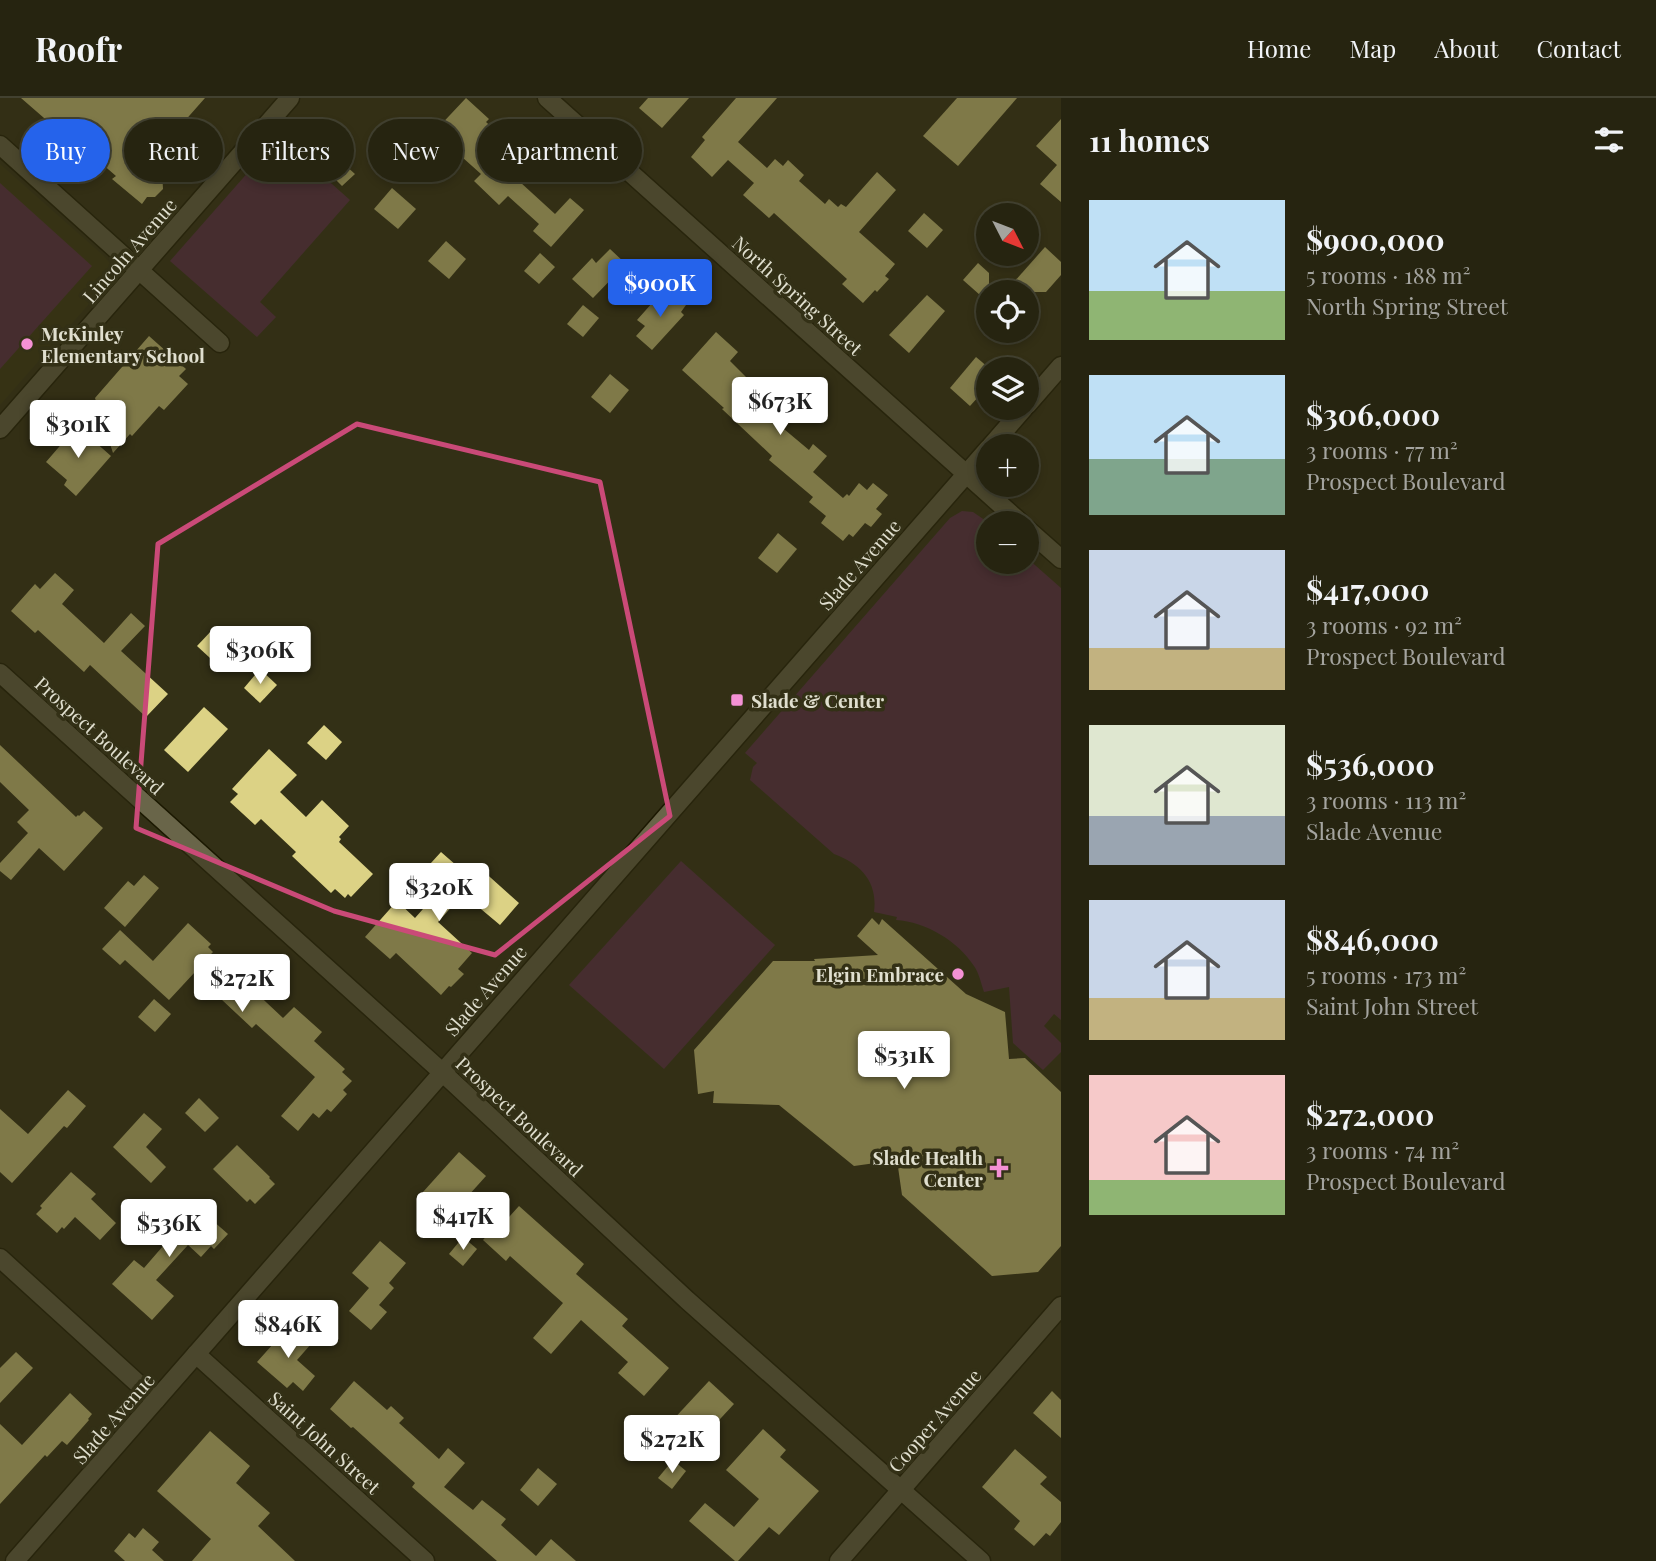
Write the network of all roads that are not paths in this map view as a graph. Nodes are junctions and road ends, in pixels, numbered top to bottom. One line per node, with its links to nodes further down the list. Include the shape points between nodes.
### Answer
1 (290, 98): 4 (street, Lincoln Avenue)
2 (547, 98): 12 (street, North Spring Street)
3 (0, 145): 4 (street)
4 (140, 270): 5 (street); 9 (street, Lincoln Avenue)
5 (220, 343)
6 (1061, 366): 7 (street, Slade Avenue)
7 (1039, 391)
8 (1014, 420): 10 (street, Slade Avenue)
9 (0, 429)
10 (1001, 434)
11 (976, 463): 12 (street, Slade Avenue)
12 (966, 474): 13 (street, North Spring Street); 17 (street, Slade Avenue)
13 (1008, 511)
14 (1039, 540): 15 (street)
15 (1061, 559)
16 (0, 673): 17 (street, Prospect Boulevard)
17 (442, 1072): 20 (street, Slade Avenue); 22 (street, Prospect Boulevard, via 687,1300)
18 (0, 1258): 21 (street)
19 (1061, 1306): 22 (street, Cooper Avenue)
20 (196, 1353): 21 (street, Slade Avenue); 24 (street, Saint John Street)
21 (156, 1400): 23 (street, Slade Avenue)
22 (902, 1489): 25 (street, Cooper Avenue); 26 (street, Prospect Boulevard)
23 (15, 1561)
24 (425, 1561)
25 (839, 1561)
26 (981, 1561)

